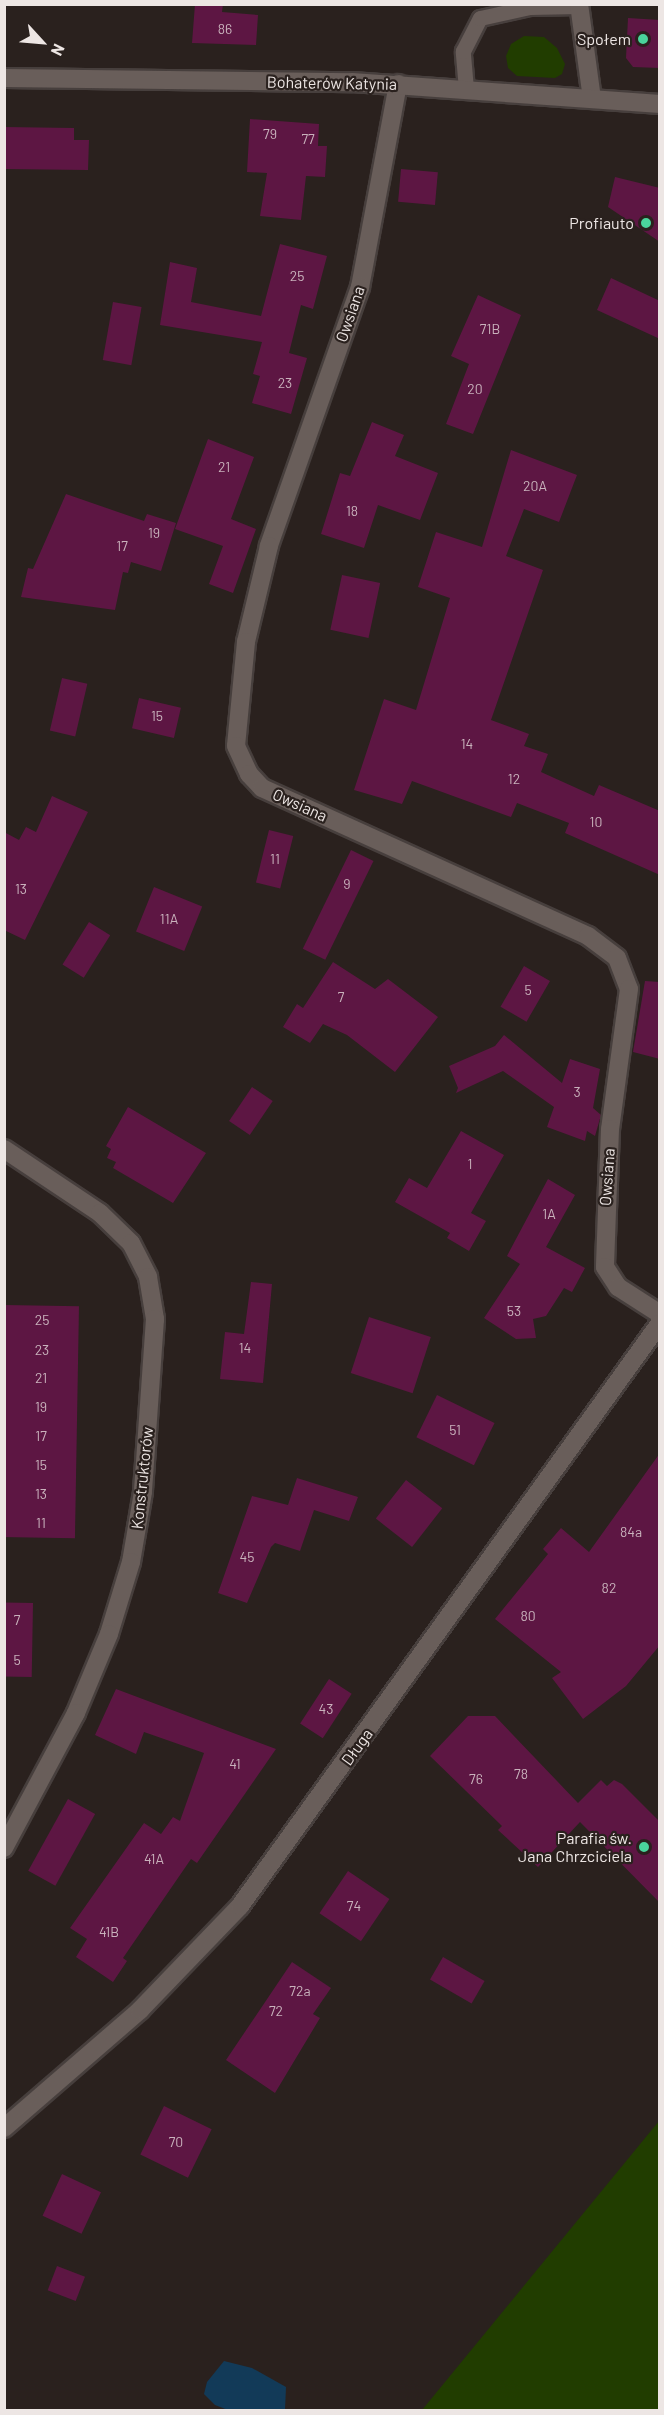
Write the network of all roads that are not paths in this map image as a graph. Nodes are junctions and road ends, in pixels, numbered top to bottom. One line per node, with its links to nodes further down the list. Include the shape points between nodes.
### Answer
1 (579, 5): 4 (lane, via 530,7 480,18 463,51); 5 (street)
2 (4, 78): 3 (street, Bohaterów Katynia)
3 (398, 84): 4 (street, Bohaterów Katynia); 8 (street, Owsiana, via 360,286 269,546 246,642 236,746 249,774 262,788 588,936 616,958 629,989 610,1129 605,1267 618,1287)
4 (466, 89): 5 (street, Bohaterów Katynia)
5 (592, 99): 6 (street, Bohaterów Katynia)
6 (660, 104)
7 (4, 1149): 10 (street, Konstruktorów, via 100,1213 131,1243 148,1277 155,1319 143,1492 131,1562 109,1634 76,1713)
8 (660, 1314)
9 (660, 1323): 11 (street, Długa, via 240,1906 140,2010)
10 (4, 1848)
11 (4, 2128)

